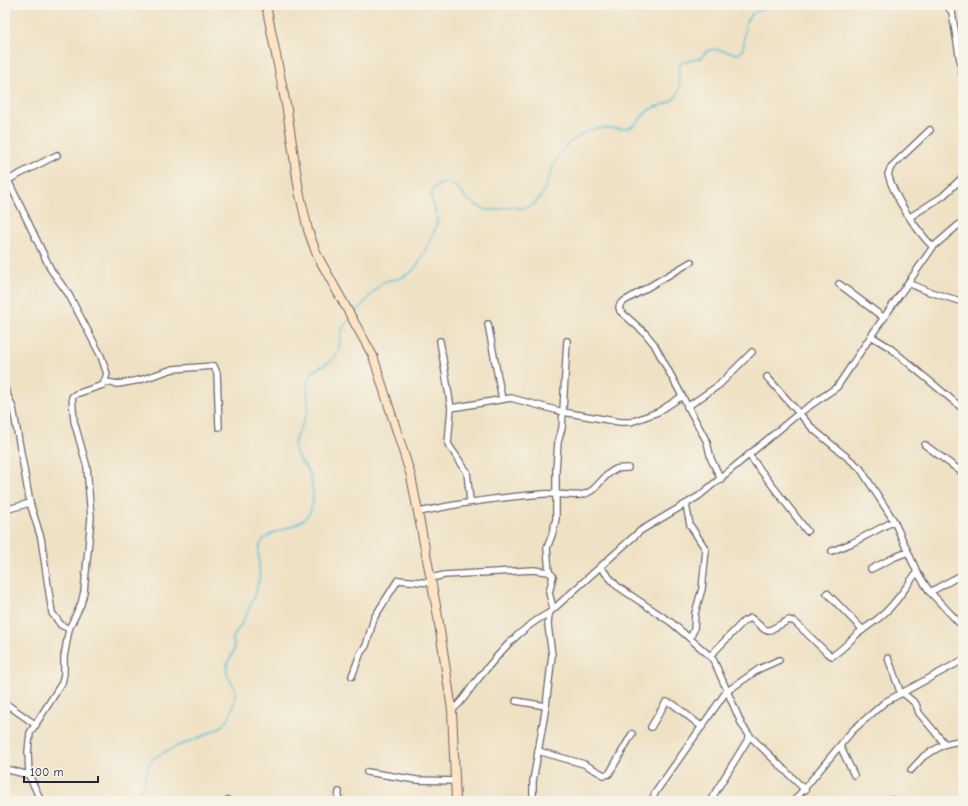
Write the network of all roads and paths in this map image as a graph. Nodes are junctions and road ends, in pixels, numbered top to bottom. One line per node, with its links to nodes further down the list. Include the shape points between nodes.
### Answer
1 (266, 5): 43 (main road, via 308,230 317,255 373,356 411,476)
2 (948, 6): 3 (street, via 952,12)
3 (963, 78)
4 (930, 130): 9 (street, via 891,167 888,174 897,196)
5 (58, 155): 8 (street)
6 (5, 174): 8 (street)
7 (963, 177): 9 (street, via 943,196)
8 (7, 181): 23 (street, via 51,270 69,295 101,356 107,374)
9 (910, 217): 11 (street)
10 (963, 222): 11 (street)
11 (933, 247): 13 (street)
12 (691, 262): 25 (street, via 621,303 619,307 620,312 654,344)
13 (908, 283): 15 (street); 16 (street)
14 (839, 284): 16 (street)
15 (963, 302)
16 (884, 318): 18 (street)
17 (488, 324): 26 (street)
18 (871, 336): 29 (street, via 906,361); 31 (street, via 837,387)
19 (440, 341): 28 (street)
20 (566, 341): 30 (street)
21 (752, 352): 27 (street, via 719,385)
22 (767, 378): 31 (street)
23 (106, 382): 32 (street, via 118,384 173,369 214,366 217,373); 58 (street, via 72,397 74,421 87,467 91,518 84,592 81,604)
24 (5, 389): 40 (street, via 13,408)
25 (681, 397): 27 (street); 30 (street, via 658,412 631,422)
26 (502, 400): 28 (street); 30 (street, via 519,399)
27 (687, 407): 37 (street, via 707,442 711,459)
28 (451, 408): 39 (street, via 448,444 467,472)
29 (963, 409)
30 (563, 412): 38 (street, via 558,442)
31 (798, 414): 34 (street); 44 (street, via 860,468)
32 (219, 427)
33 (925, 445): 36 (street)
34 (749, 455): 37 (street); 45 (street)
35 (628, 468): 38 (street, via 616,469 588,493)
36 (963, 473)
37 (721, 479): 41 (street)
38 (555, 493): 39 (street); 50 (street, via 556,519 547,548)
39 (470, 501): 43 (street)
40 (30, 503): 42 (street); 58 (street, via 41,538 52,613 61,625)
41 (686, 505): 48 (street, via 640,531); 60 (street, via 690,525 706,550 702,589)
42 (5, 510)
43 (419, 512): 53 (main road)
44 (894, 521): 46 (street, via 852,544); 47 (street)
45 (807, 531)
46 (832, 551)
47 (908, 552): 49 (street); 51 (street)
48 (600, 567): 56 (street); 60 (street, via 616,586)
49 (871, 569)
50 (549, 572): 53 (street, via 533,570 444,575); 56 (street, via 554,576 549,593)
51 (917, 572): 54 (street); 59 (street, via 890,607)
52 (963, 574): 54 (street)
53 (432, 580): 65 (street, via 398,580 374,618 366,646); 71 (main road)
54 (930, 592): 57 (street)
55 (827, 593): 59 (street)
56 (551, 611): 70 (street, via 548,625 552,655); 71 (street, via 534,620 511,642 459,705)
57 (963, 628)
58 (68, 629): 72 (street, via 62,683)
59 (863, 630): 61 (street, via 843,646 840,652 832,656 795,622 789,620 765,630 751,618 744,621)
60 (690, 638): 61 (street)
61 (710, 656): 66 (street)
62 (888, 658): 67 (street)
63 (779, 660): 66 (street, via 759,669)
64 (963, 660): 67 (street)
65 (352, 676)
66 (726, 692): 74 (street); 76 (street)
67 (902, 693): 78 (street, via 916,704 919,714); 79 (street, via 885,702 865,719)
68 (516, 701): 70 (street)
69 (5, 703): 72 (street)
70 (546, 706): 80 (street)
71 (452, 710): 86 (main road)
72 (36, 725): 84 (street, via 30,733)
73 (651, 727): 74 (street, via 666,702 673,704)
74 (702, 727): 93 (street)
75 (632, 734): 80 (street, via 609,774 604,775 584,764)
76 (750, 736): 87 (street); 94 (street)
77 (963, 740): 78 (street)
78 (945, 744): 82 (street, via 924,756)
79 (840, 746): 85 (street); 87 (street)
80 (538, 751): 92 (street)
81 (5, 769): 84 (street)
82 (911, 770)
83 (367, 772): 86 (street, via 417,780)
84 (29, 775): 89 (street)
85 (854, 775)
86 (456, 782): 91 (main road)
87 (805, 790): 95 (street)
88 (339, 792): 90 (street)
89 (41, 800)
90 (338, 801)
91 (456, 801)
92 (533, 801)
93 (652, 801)
94 (710, 801)
95 (794, 801)

